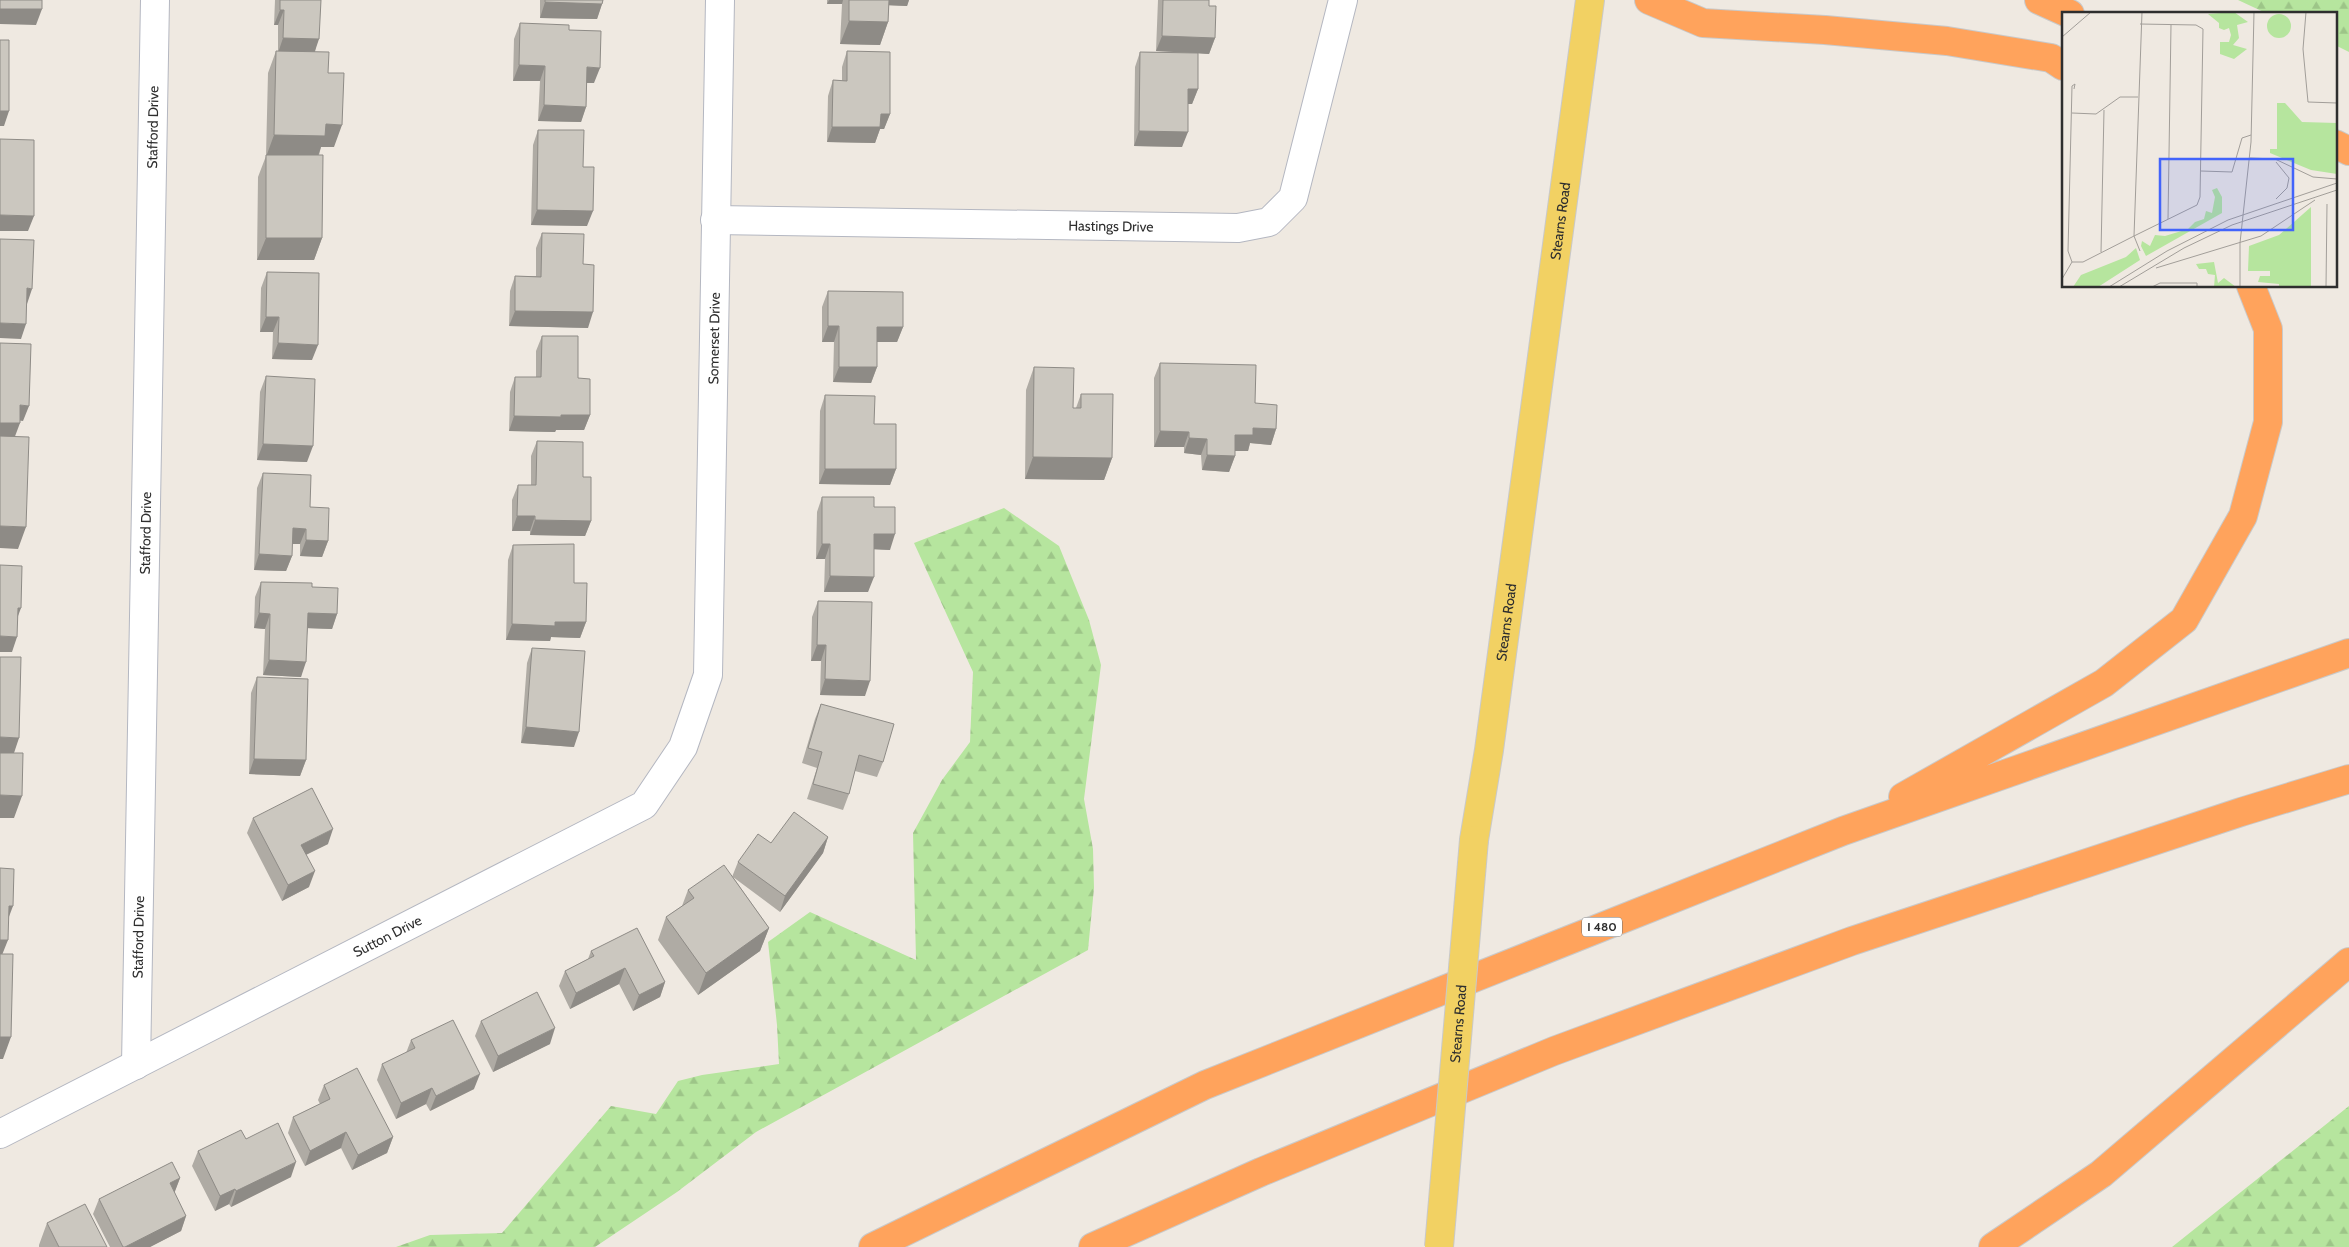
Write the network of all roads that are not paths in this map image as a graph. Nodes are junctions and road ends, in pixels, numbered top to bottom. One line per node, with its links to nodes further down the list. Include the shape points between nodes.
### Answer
1 (155, 0): 18 (street, Stafford Drive)
2 (720, 0): 11 (street, Somerset Drive)
3 (1343, 0): 11 (street, Hastings Drive, via 1293,198 1269,222 1238,228)
4 (1590, 0): 22 (main road, Stearns Road, bridge, via 1489,750 1474,840)
5 (1649, 0): 8 (highway, via 1703,23 1947,41 2051,58)
6 (2039, 0): 7 (highway)
7 (2066, 12)
8 (2062, 65)
9 (2336, 144): 10 (highway)
10 (2349, 151)
11 (715, 220): 14 (street, Somerset Drive)
12 (2252, 288): 16 (highway, via 2268,329 2268,422 2243,516 2184,620 2104,683)
13 (2349, 653): 16 (highway, I 480)
14 (708, 675): 18 (street, Sutton Drive, via 683,747 644,805)
15 (2349, 779): 21 (highway, via 1852,941 1554,1051 1261,1172)
16 (1843, 831): 20 (highway, I 480, via 1205,1085)
17 (2349, 962): 23 (highway, via 2100,1174)
18 (136, 1065): 19 (street, Sutton Drive)
19 (0, 1134)
20 (873, 1247)
21 (1093, 1247)
22 (1439, 1247)
23 (1993, 1247)

